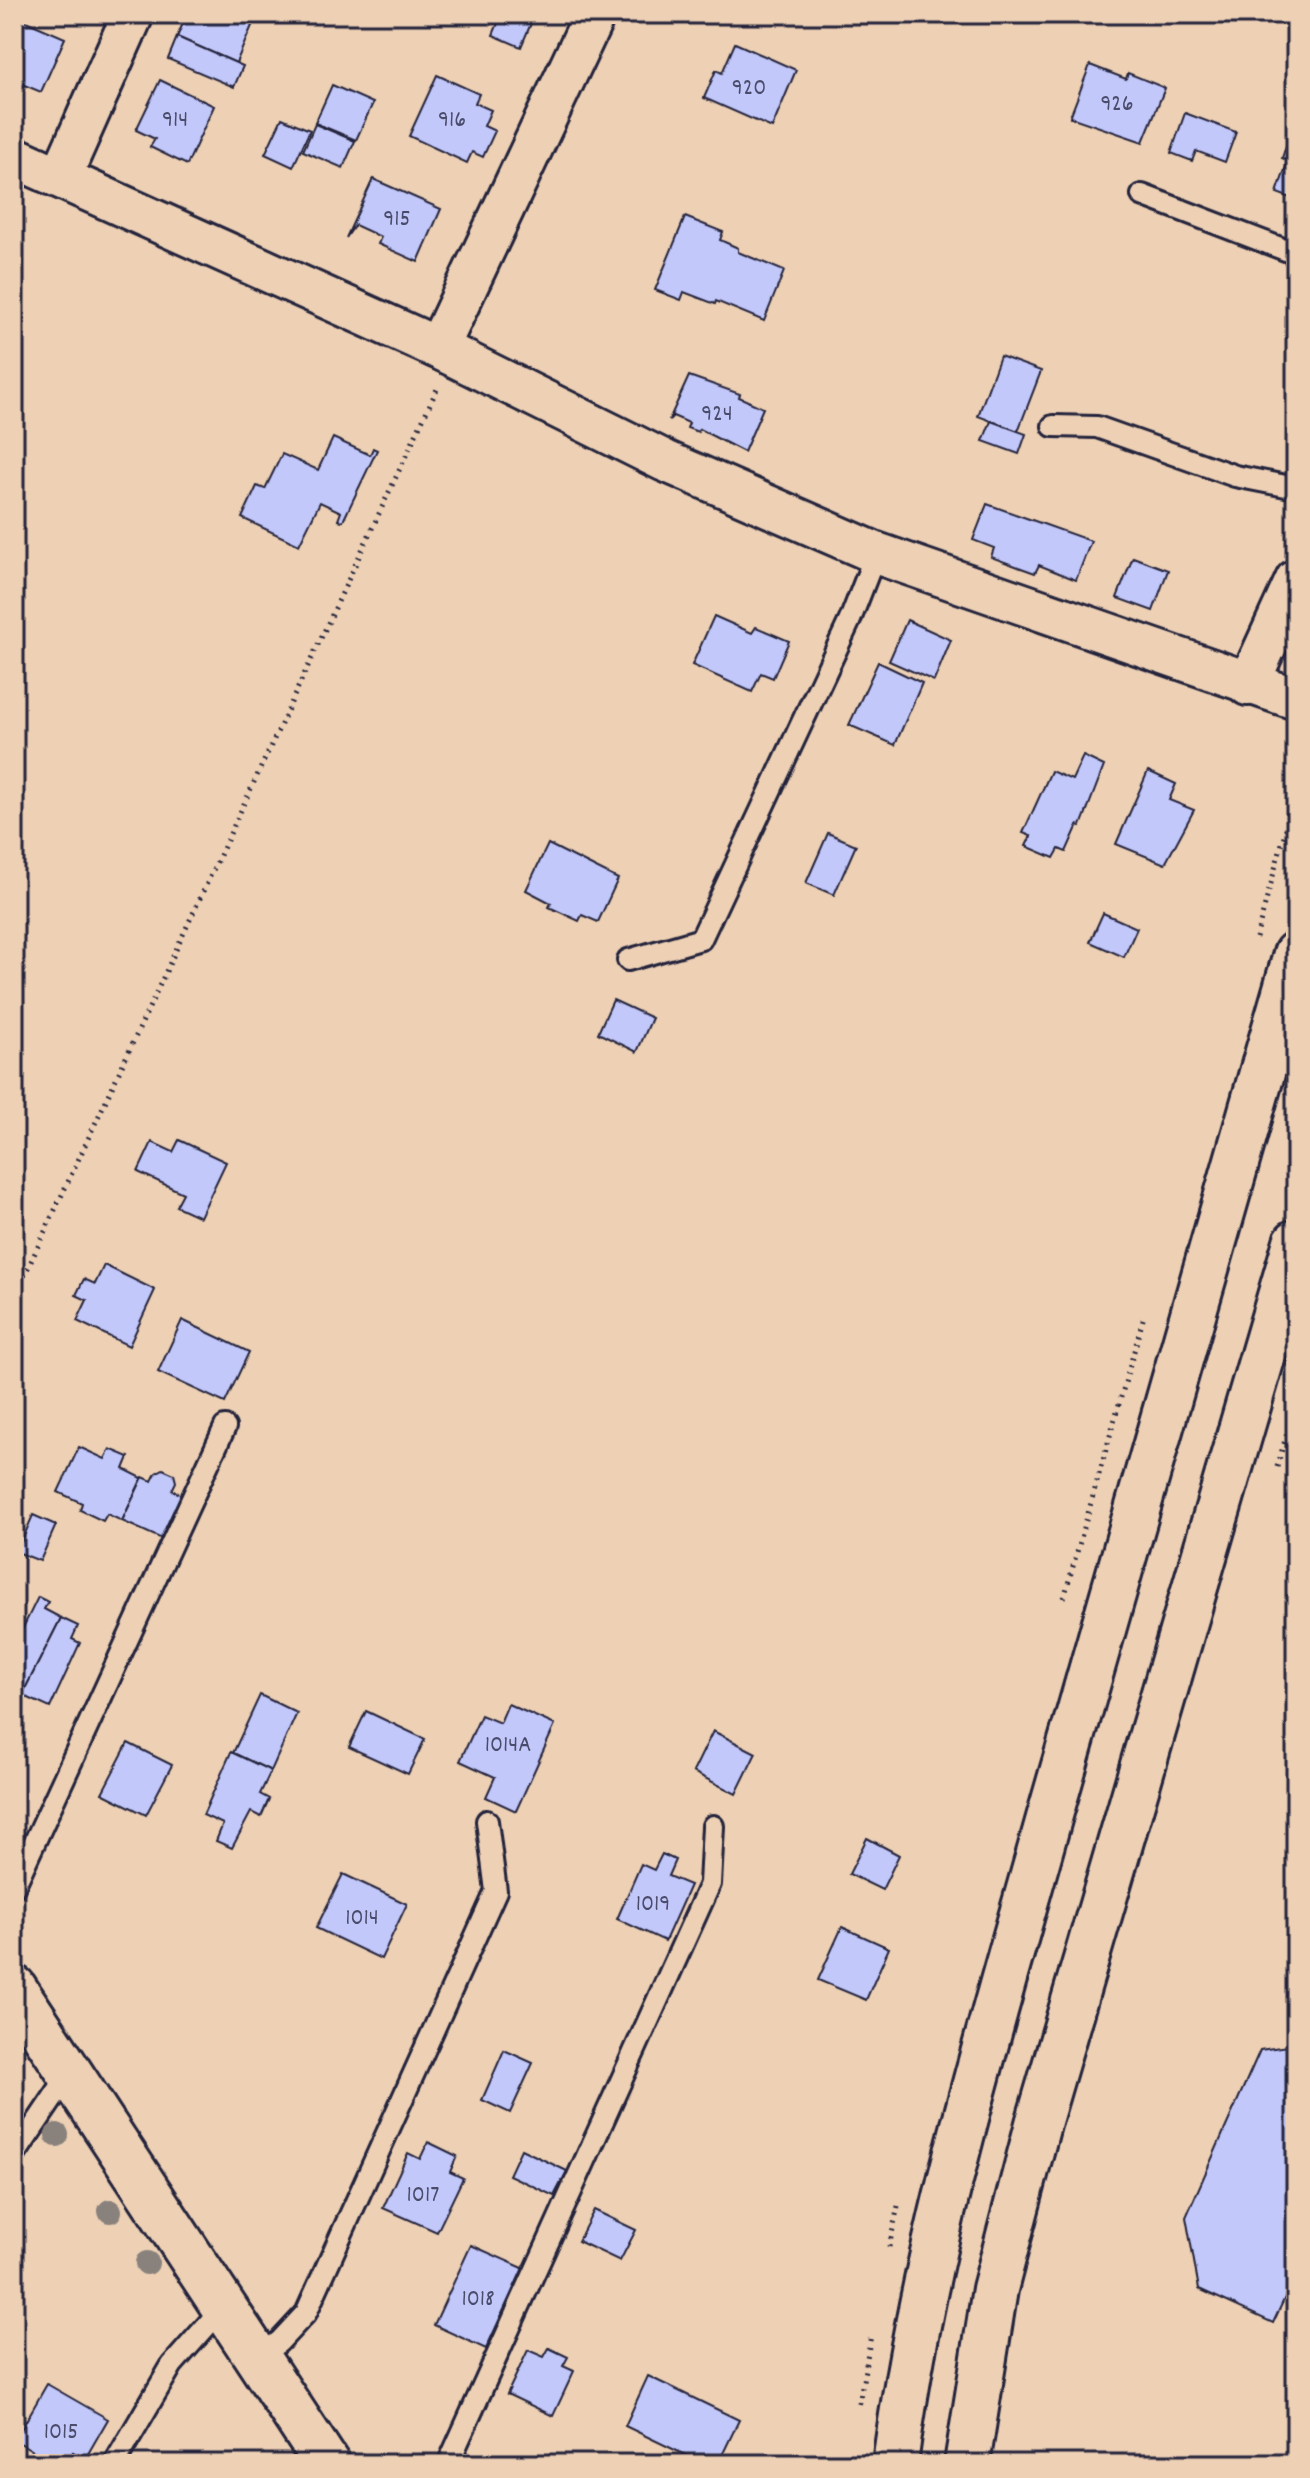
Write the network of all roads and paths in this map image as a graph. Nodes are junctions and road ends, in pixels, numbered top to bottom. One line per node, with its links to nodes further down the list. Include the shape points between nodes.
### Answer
1 (133, 14): 4 (street)
2 (595, 14): 7 (street)
3 (14, 157): 4 (street)
4 (61, 176): 7 (street)
5 (1142, 195): 6 (lane)
6 (1296, 254)
7 (446, 352): 10 (street, via 665,461); 17 (path)
8 (1053, 426): 9 (lane, via 1097,427 1235,476)
9 (1296, 488)
10 (876, 553): 12 (street); 15 (lane, via 701,939)
11 (1296, 580): 12 (street)
12 (1248, 685): 13 (street)
13 (1296, 699)
14 (1296, 954): 32 (main road, via 1185,1329 975,2081 917,2322)
15 (628, 960)
16 (1296, 1242): 33 (main road, via 1038,2124 995,2289)
17 (14, 1298)
18 (1296, 1403): 20 (path)
19 (225, 1427): 23 (lane)
20 (1274, 1477)
21 (487, 1821): 28 (lane, via 496,1891 306,2313)
22 (713, 1826): 31 (lane, via 710,1884)
23 (14, 1887)
24 (14, 1988): 25 (main road)
25 (70, 2073): 26 (lane); 27 (main road)
26 (14, 2156)
27 (224, 2306): 28 (main road); 29 (lane, via 172,2365)
28 (256, 2357): 30 (main road)
29 (114, 2464)
30 (327, 2464)
31 (448, 2464)
32 (895, 2464)
33 (967, 2464)

